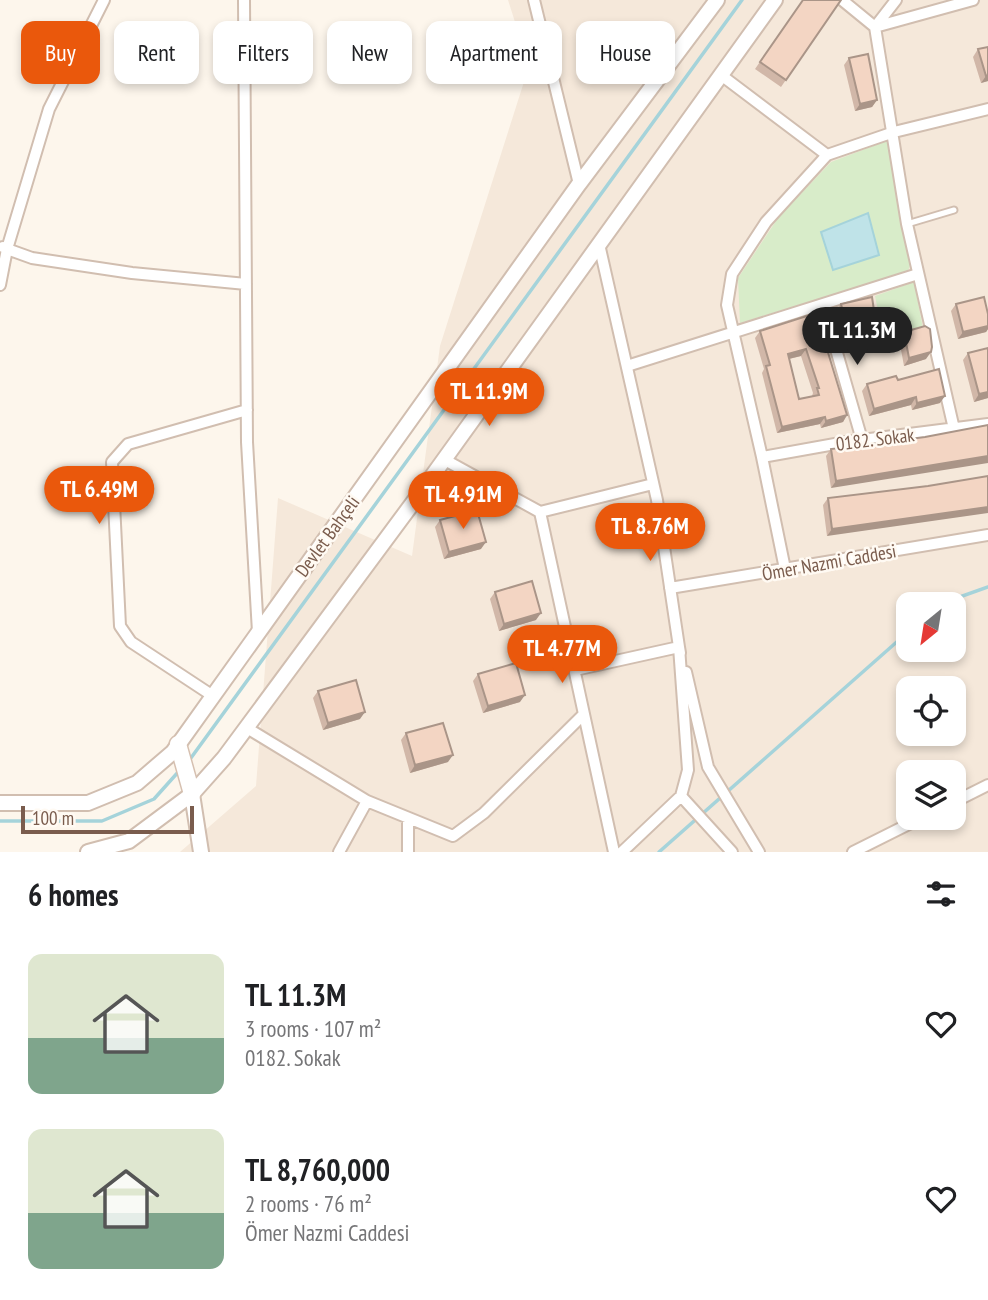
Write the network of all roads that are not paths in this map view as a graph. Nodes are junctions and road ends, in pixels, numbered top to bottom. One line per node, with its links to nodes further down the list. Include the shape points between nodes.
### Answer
1 (104, 0): 18 (street, via 49,109)
2 (244, 0): 20 (street)
3 (534, 0): 14 (street)
4 (717, 0): 14 (street, Devlet Bahçeli)
5 (775, 0): 10 (street)
6 (842, 0): 9 (street)
7 (896, 0): 9 (street)
8 (973, 0): 9 (street)
9 (875, 27): 12 (street)
10 (721, 75): 13 (street); 17 (street)
11 (988, 109): 12 (street)
12 (894, 132): 13 (street); 16 (street)
13 (827, 155): 23 (street, via 766,222 732,274 727,305)
14 (579, 184): 36 (street, Devlet Bahçeli)
15 (954, 210): 16 (lane)
16 (907, 224): 19 (street)
17 (599, 244): 24 (street); 30 (street)
18 (3, 248): 20 (street, via 32,258 132,273); 21 (street)
19 (918, 274): 22 (street); 27 (street)
20 (246, 284): 25 (street)
21 (0, 285)
22 (822, 304): 23 (street); 28 (street)
23 (733, 332): 24 (street); 29 (street)
24 (627, 366): 31 (street)
25 (247, 410): 36 (street); 39 (street, via 128,444 112,462 120,626 131,642)
26 (988, 424): 27 (street, 0182. Sokak)
27 (954, 429): 28 (street, 0182. Sokak)
28 (862, 440): 29 (street, 0182. Sokak)
29 (762, 457): 34 (street)
30 (445, 460): 32 (street); 41 (street)
31 (653, 484): 32 (street); 35 (street)
32 (540, 512): 38 (street)
33 (988, 535): 34 (street, Ömer Nazmi Caddesi)
34 (785, 569): 35 (street, Ömer Nazmi Caddesi)
35 (670, 588): 37 (street)
36 (258, 632): 39 (street, Devlet Bahçeli)
37 (679, 647): 38 (street); 45 (street, via 688,770); 58 (street, via 708,767)
38 (575, 670): 40 (street)
39 (213, 696): 42 (street, Devlet Bahçeli)
40 (584, 714): 49 (street, via 484,813 453,836); 55 (street)
41 (247, 728): 44 (street); 47 (street)
42 (178, 744): 44 (main road); 48 (street, Devlet Bahçeli, via 137,783 88,803)
43 (987, 787): 46 (street)
44 (192, 794): 51 (street, via 129,841); 52 (street)
45 (681, 796): 56 (street); 57 (street)
46 (966, 797)
47 (367, 801): 49 (street); 53 (street)
48 (0, 803)
49 (408, 819): 54 (street)
50 (897, 830): 59 (street)
51 (88, 852)
52 (201, 852)
53 (336, 852)
54 (408, 852)
55 (614, 852)
56 (622, 852)
57 (732, 852)
58 (759, 852)
59 (853, 852)

